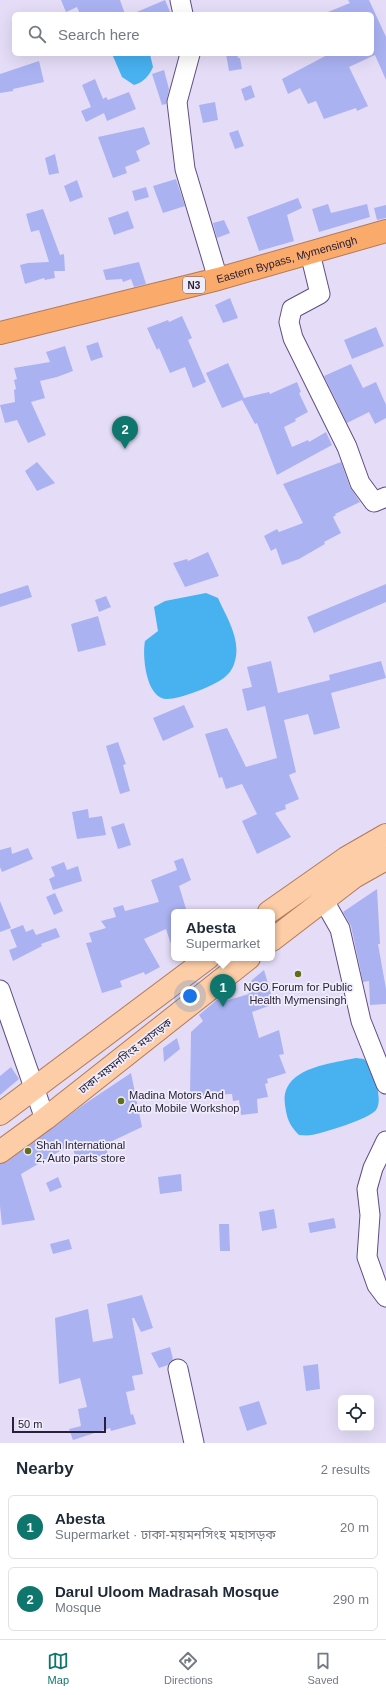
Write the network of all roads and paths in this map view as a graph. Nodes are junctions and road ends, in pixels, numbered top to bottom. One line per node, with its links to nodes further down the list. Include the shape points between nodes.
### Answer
1 (180, 0): 2 (street)
2 (183, 12)
3 (189, 56): 6 (street, via 177,102 185,169)
4 (386, 231): 5 (highway, Eastern Bypass, Mymensingh / N3)
5 (310, 253): 6 (highway, Eastern Bypass, Mymensingh / N3); 8 (street, via 320,294 292,309 289,322 293,338 347,447 360,483 374,502)
6 (218, 279): 7 (highway, Eastern Bypass, Mymensingh / N3)
7 (0, 333)
8 (386, 497)
9 (386, 835): 12 (main road, via 346,858)
10 (386, 859): 11 (main road)
11 (323, 899): 13 (main road); 17 (street, via 340,929 361,1021)
12 (273, 909)
13 (275, 938)
14 (204, 961): 18 (main road)
15 (245, 961): 20 (main road, ঢাকা-ময়মনসিংহ মহাসড়ক)
16 (0, 990): 18 (street)
17 (386, 1084)
18 (34, 1088): 19 (main road); 20 (street)
19 (0, 1114)
20 (45, 1119): 22 (main road, ঢাকা-ময়মনসিংহ মহাসড়ক)
21 (386, 1141): 23 (street, via 373,1168 367,1189 370,1215 367,1257 377,1285)
22 (0, 1152)
23 (386, 1298)
24 (178, 1370): 25 (street)
25 (194, 1443)

